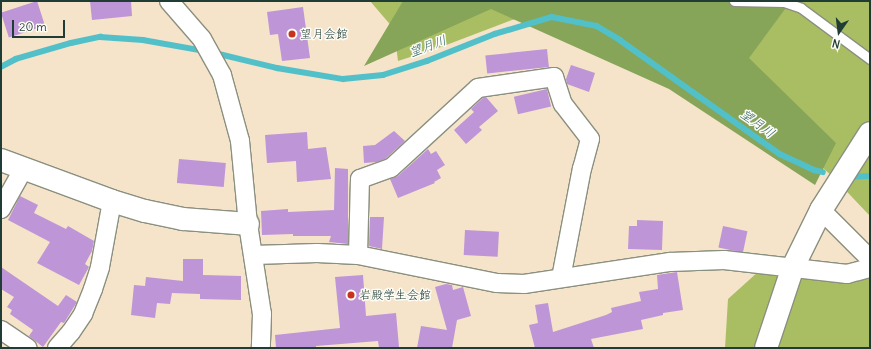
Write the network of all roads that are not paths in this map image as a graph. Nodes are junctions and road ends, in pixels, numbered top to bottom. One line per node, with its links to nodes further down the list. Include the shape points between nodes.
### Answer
1 (169, 1): 10 (street, via 202,39 222,75 240,141)
2 (734, 1): 3 (lane, via 784,2 801,8)
3 (870, 59)
4 (870, 132): 9 (street)
5 (1, 160): 6 (street)
6 (24, 168): 7 (street); 8 (street)
7 (112, 201): 10 (street, via 183,219); 19 (street, via 93,289 83,314)
8 (1, 209)
9 (821, 210): 13 (street); 14 (street)
10 (248, 224): 11 (street)
11 (254, 255): 12 (street); 20 (street, via 262,314)
12 (358, 255): 16 (street, via 498,283 524,284); 16 (street, via 360,179 391,168 478,88 554,77 563,104 590,139)
13 (870, 258)
14 (793, 267): 15 (street, via 847,274); 16 (street, via 724,260 670,262); 21 (street)
15 (870, 268)
16 (561, 278)
17 (1, 330): 18 (street)
18 (28, 348)
19 (57, 348)
20 (261, 348)
21 (766, 348)

